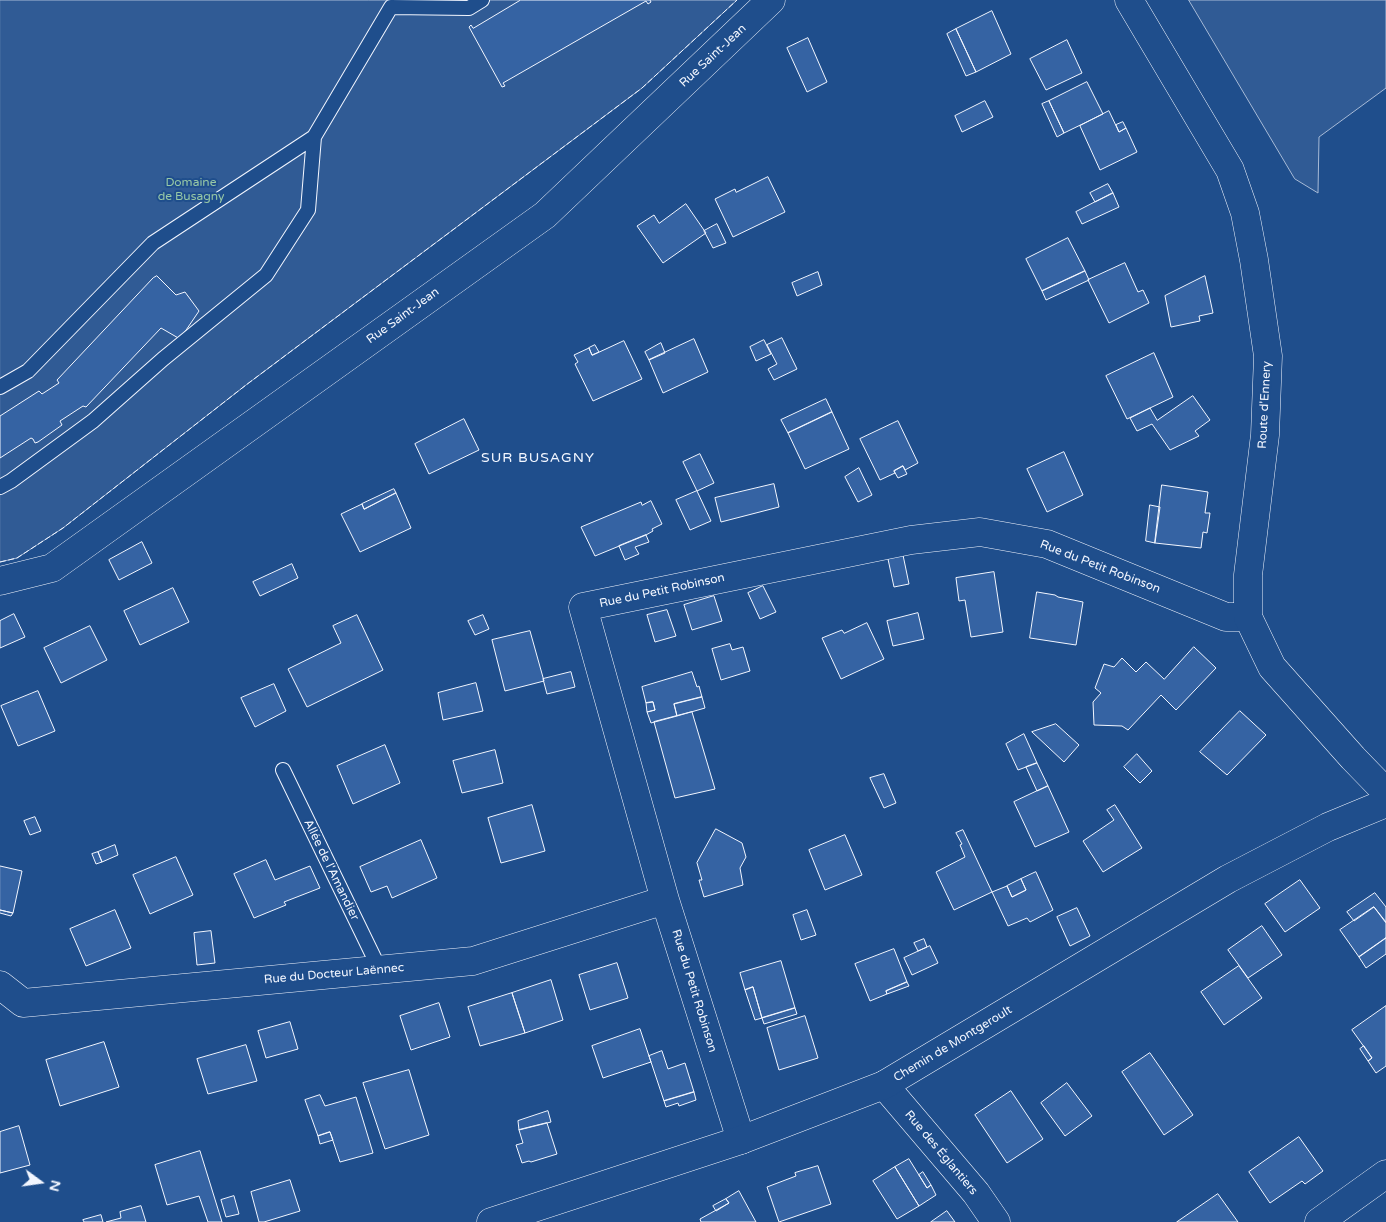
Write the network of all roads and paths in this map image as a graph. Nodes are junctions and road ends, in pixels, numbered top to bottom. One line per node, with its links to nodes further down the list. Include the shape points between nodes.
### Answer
1 (482, 0): 4 (lane, via 469,8)
2 (771, 0): 8 (street, Rue Saint-Jean, via 545,215 52,568)
3 (1129, 0): 9 (street, Route d'Ennery, via 1230,170 1245,212 1268,356 1265,436 1248,575)
4 (392, 4): 5 (lane)
5 (314, 137): 6 (lane, via 154,243 28,371); 7 (lane, via 308,210 266,275 162,359 94,421)
6 (0, 387)
7 (0, 487)
8 (0, 581)
9 (1248, 617): 11 (street, Route d'Ennery, via 1272,667); 13 (street, Rue du Petit Robinson, via 1226,616 1047,544 980,532 911,540 582,607)
10 (283, 770): 14 (lane, Allée de l'Amandier)
11 (1386, 792)
12 (1386, 803): 16 (street, Chemin de Montgeroult, via 1328,827 1228,879)
13 (665, 900): 14 (street, Rue du Docteur Laënnec, via 473,961); 17 (street, Rue du Petit Robinson)
14 (380, 970): 15 (street, Rue du Docteur Laënnec, via 23,1003)
15 (0, 985)
16 (884, 1085): 17 (street, Chemin de Montgeroult); 20 (street, Rue des Églantiers, via 976,1193)
17 (741, 1140): 19 (street, Chemin de Montgeroult)
18 (1386, 1174): 21 (street)
19 (491, 1222)
20 (996, 1222)
21 (1319, 1222)

